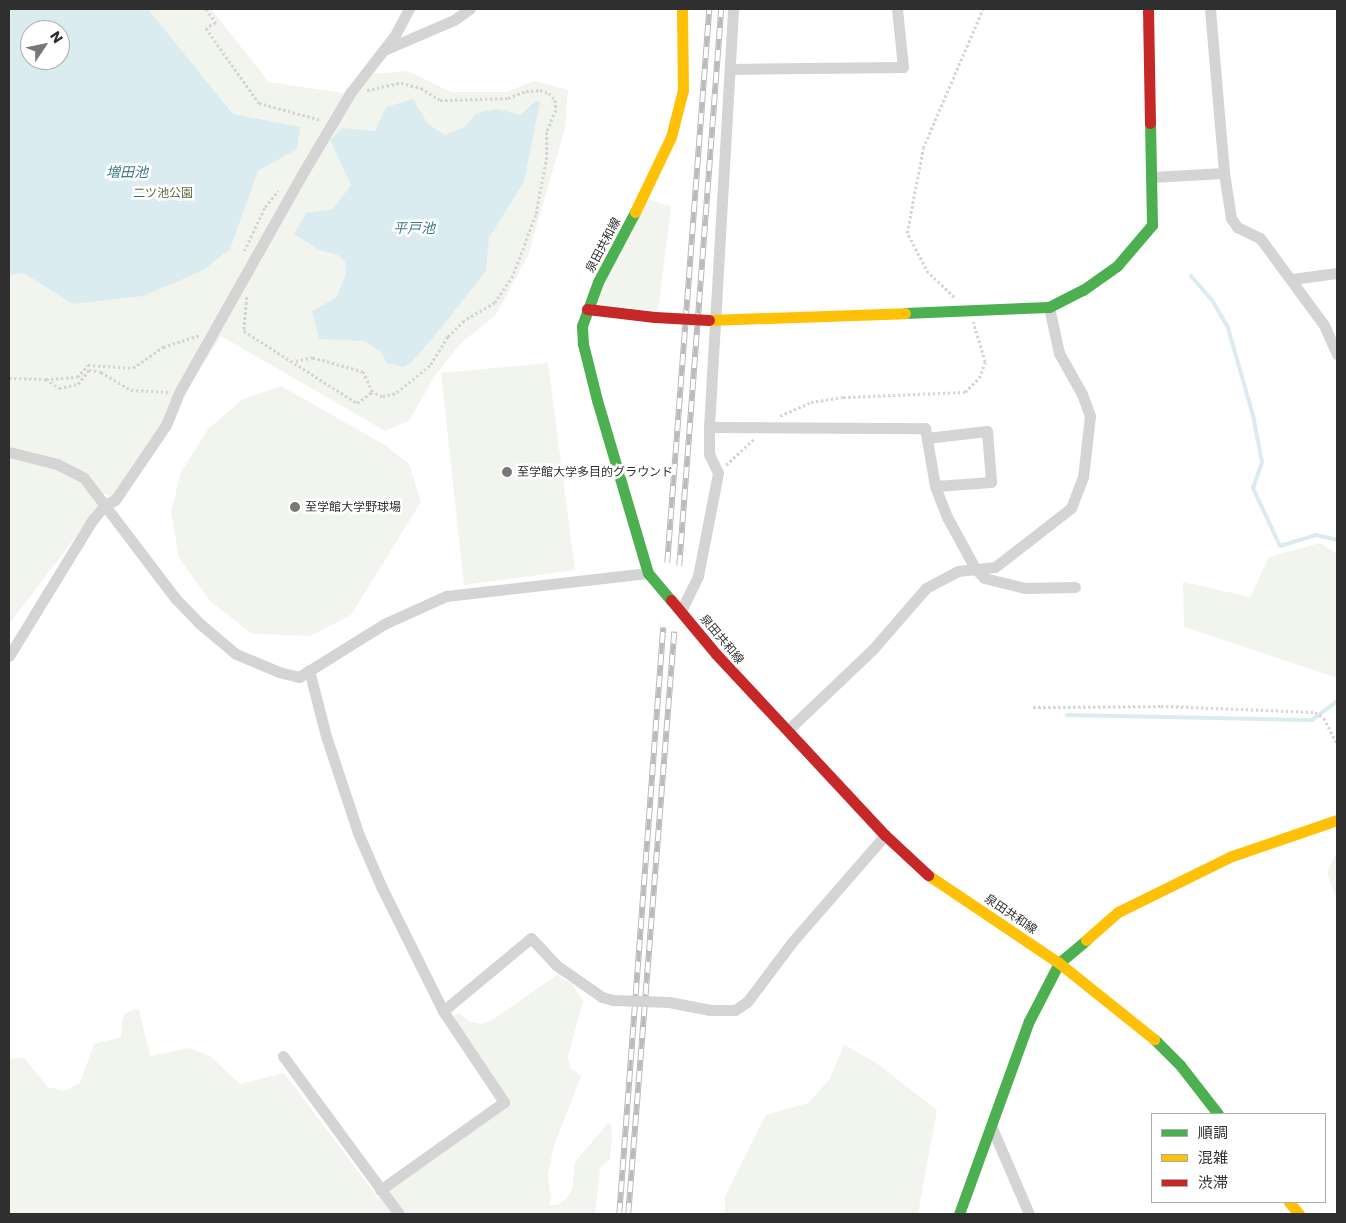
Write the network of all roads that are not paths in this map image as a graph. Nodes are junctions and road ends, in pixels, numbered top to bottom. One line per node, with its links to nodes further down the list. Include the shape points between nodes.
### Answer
1 (409, 9): 8 (street, via 395,35)
2 (470, 9): 8 (street, via 454,20)
3 (682, 9): 15 (main road, 泉田共和線, via 683,90 671,137)
4 (733, 9): 9 (street)
5 (898, 9): 9 (street, via 903,67)
6 (1148, 9): 11 (main road)
7 (1210, 9): 10 (street)
8 (381, 51): 22 (street, via 332,124 180,392 166,425 114,500)
9 (730, 69): 16 (street)
10 (1224, 173): 11 (street); 13 (street, via 1230,218 1237,227 1260,238)
11 (1151, 176): 14 (main road, via 1152,225 1117,266 1083,290)
12 (1337, 273): 13 (street)
13 (1292, 279): 17 (street, via 1324,325)
14 (1049, 307): 16 (main road); 23 (street, via 1059,353 1082,394 1090,416 1083,477 1071,508 995,567)
15 (586, 309): 16 (main road, bridge); 24 (main road, 泉田共和線, via 582,326 583,344)
16 (712, 320): 18 (street)
17 (1337, 354)
18 (709, 426): 19 (street, via 925,428); 26 (street, via 709,454 718,473 698,576)
19 (927, 438): 21 (street); 21 (street, via 987,431 992,482)
20 (9, 452): 22 (street, via 57,464 84,478)
21 (935, 486): 23 (street, via 947,517)
22 (105, 505): 27 (street); 28 (street, via 176,599 236,654 299,677)
23 (975, 568): 25 (street, via 984,578 1025,588); 29 (street, via 958,571 926,588 873,649)
24 (648, 573): 26 (main road, 泉田共和線); 28 (street, via 446,596 384,624)
25 (1075, 587)
26 (681, 611): 29 (main road, 泉田共和線, via 716,654)
27 (9, 656)
28 (309, 670): 33 (street, via 326,736 358,833)
29 (788, 730): 31 (main road, 泉田共和線)
30 (1337, 820): 32 (main road, via 1232,856 1118,912)
31 (885, 835): 32 (main road, 泉田共和線, via 921,871); 33 (street, bridge, via 793,941 747,1002 735,1010 602,997 556,965 531,938)
32 (1060, 963): 35 (main road, 泉田共和線, via 1143,1028 1180,1065); 36 (main road, via 1029,1021)
33 (443, 1011): 37 (street, via 504,1102)
34 (282, 1056): 37 (street)
35 (1217, 1113)
36 (992, 1128): 40 (main road); 41 (street)
37 (380, 1190): 39 (street)
38 (1290, 1203): 42 (main road)
39 (399, 1214)
40 (959, 1214)
41 (1029, 1214)
42 (1299, 1214)

